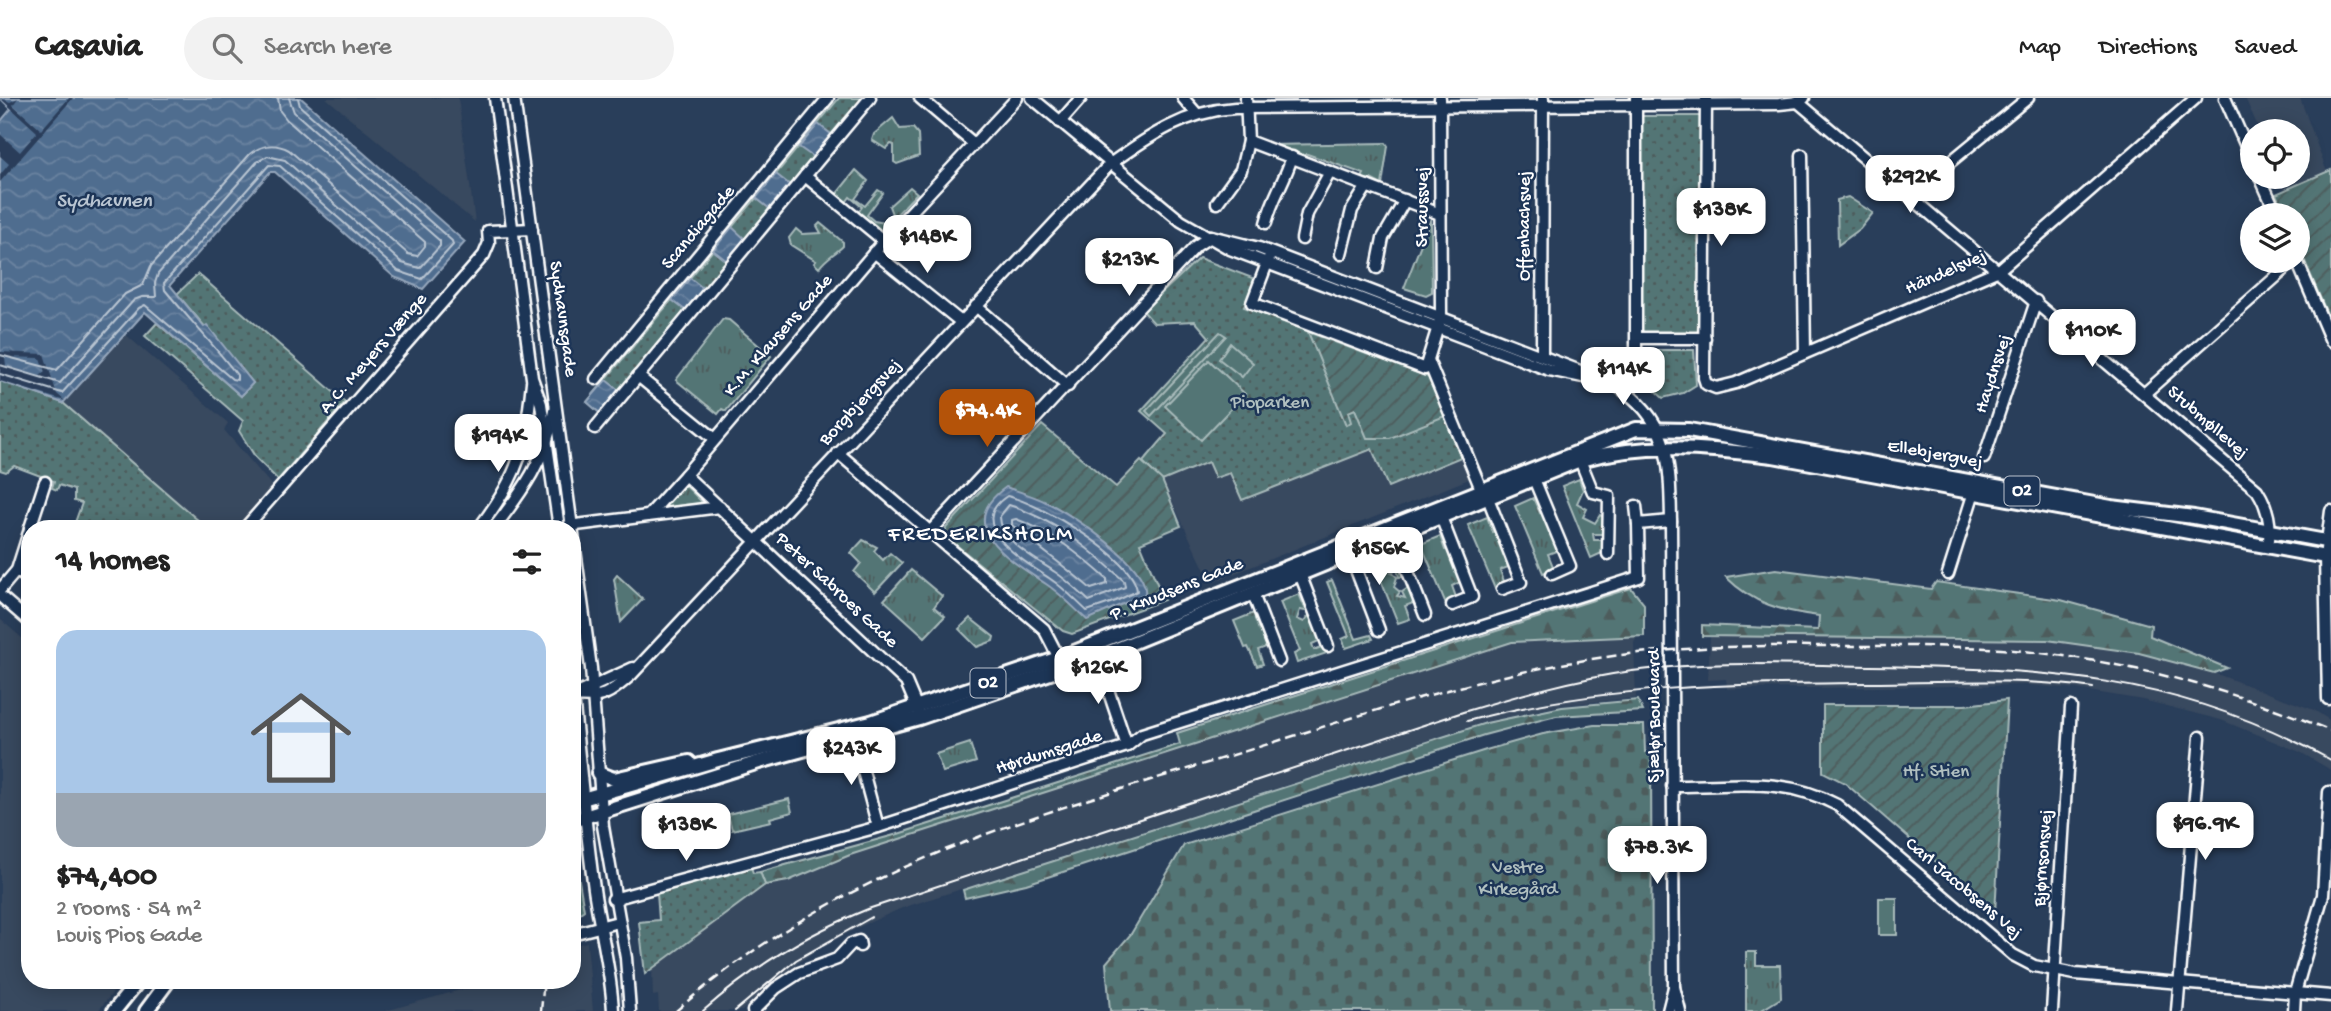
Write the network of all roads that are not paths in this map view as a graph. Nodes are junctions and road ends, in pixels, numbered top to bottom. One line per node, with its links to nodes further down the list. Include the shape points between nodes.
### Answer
1 (495, 98): 37 (street, Sydhavnsgade)
2 (514, 98): 36 (street, Sydhavnsgade)
3 (828, 98): 60 (street, Scandiagade)
4 (870, 98): 29 (street)
5 (920, 98): 24 (street)
6 (1017, 98): 24 (street, K.M. Klausens Gade)
7 (1032, 98): 21 (street)
8 (1081, 98): 21 (street)
9 (1183, 98): 20 (street)
10 (2028, 98): 31 (street)
11 (2196, 98): 45 (street, Händelsvej)
12 (2225, 98): 22 (street)
13 (1801, 100): 14 (street, via 1779,104); 31 (street, Stubmøllevej)
14 (1707, 101): 17 (street); 53 (street)
15 (1440, 102): 16 (street); 19 (street); 34 (street, Straussvej)
16 (1543, 102): 17 (street); 56 (street, Offenbachsvej)
17 (1636, 102): 52 (street)
18 (1246, 103): 19 (street); 20 (street); 23 (street)
19 (1340, 103)
20 (1196, 113): 27 (street, Borgbjergsvej)
21 (1060, 122): 27 (street)
22 (2240, 132)
23 (1248, 141): 26 (street); 33 (street, via 1241,170)
24 (973, 143): 40 (street, K.M. Klausens Gade)
25 (1802, 155): 55 (street)
26 (1292, 157): 28 (street); 35 (street, via 1272,197)
27 (1110, 164): 38 (street, via 1181,221); 49 (street, Borgbjergsvej)
28 (1330, 172): 30 (street); 39 (street, via 1307,214)
29 (805, 176): 40 (street); 58 (street)
30 (1367, 186): 32 (street); 42 (street, via 1349,218)
31 (1910, 195): 45 (street, Stubmøllevej)
32 (1405, 200): 34 (street); 44 (street, via 1383,238)
33 (1217, 203)
34 (1440, 214): 50 (street, Straussvej)
35 (1266, 223)
36 (532, 229): 37 (street, A.C. Meyers Vænge); 64 (street, Sydhavnsgade)
37 (511, 230): 59 (street, Sydhavnsgade); 84 (street, A.C. Meyers Vænge, via 488,231 484,255)
38 (1211, 236): 43 (street, via 1230,249); 62 (street, via 1196,246)
39 (1302, 239)
40 (884, 241): 41 (street, K.M. Klausens Gade)
41 (874, 252): 51 (street); 67 (street, K.M. Klausens Gade)
42 (1340, 254)
43 (1269, 258): 50 (street); 57 (street, via 1252,303 1425,369)
44 (1377, 268)
45 (1999, 270): 48 (street, Stubmøllevej); 55 (street, Händelsvej)
46 (2282, 273): 63 (street)
47 (2301, 273): 54 (street)
48 (2036, 301): 63 (street, Stubmøllevej); 71 (street, Haydnsvej)
49 (976, 306): 51 (street, Borgbjergsvej); 62 (street)
50 (1439, 322): 56 (street); 57 (street, Straussvej); 61 (street, via 1549,370)
51 (961, 323): 70 (street, Borgbjergsvej)
52 (1637, 338): 53 (street); 61 (street, via 1636,350)
53 (1705, 338): 55 (street, Händelsvej, via 1706,383 1721,388)
54 (2331, 341)
55 (1805, 354)
56 (1542, 355): 61 (street)
57 (1428, 360): 77 (street)
58 (638, 376): 65 (street); 67 (street)
59 (532, 378): 68 (street, Sydhavnsgade); 85 (street, via 521,459)
60 (596, 379)
61 (1611, 383): 66 (street, via 1636,398)
62 (1068, 386): 93 (street)
63 (2145, 393): 92 (street, Stubmøllevej, via 2257,490)
64 (555, 397): 68 (street); 88 (street, Sydhavnsgade)
65 (595, 428)
66 (1657, 428): 69 (street); 77 (main road, P. Knudsens Gade / O2, via 1609,438); 92 (main road, Ellebjergvej / O2, via 1689,430 2111,507)
67 (714, 438): 73 (street, K.M. Klausens Gade)
68 (547, 443): 86 (street, via 531,477); 87 (street, Sydhavnsgade)
69 (1666, 446): 72 (main road, P. Knudsens Gade / O2); 76 (main road, Ellebjergvej / O2, via 1773,456); 89 (street, Sjælør Boulevard)
70 (838, 453): 93 (street); 95 (street, Borgbjergsvej)
71 (1984, 458)
72 (1580, 460): 74 (main road, P. Knudsens Gade / O2); 99 (street, via 1593,492 1609,496)
73 (685, 475): 79 (street, Peter Sabroes Gade); 81 (street)
74 (1534, 479): 77 (main road, P. Knudsens Gade / O2); 104 (street, via 1570,566)
75 (45, 482): 83 (street)
76 (1974, 492): 97 (main road, Ellebjergvej / O2); 106 (street)
77 (1485, 493): 82 (main road, P. Knudsens Gade / O2); 107 (street, via 1521,582); 118 (main road, P. Knudsens Gade / O2)
78 (1636, 506): 90 (street, Hørdumsgade)
79 (720, 507): 81 (street); 95 (street, Peter Sabroes Gade)
80 (2331, 511): 96 (street)
81 (649, 515): 91 (street)
82 (1441, 517): 94 (main road, P. Knudsens Gade / O2); 112 (street, via 1472,597)
83 (33, 520)
84 (252, 520)
85 (485, 520)
86 (500, 520)
87 (558, 520)
88 (571, 520)
89 (1671, 521): 90 (street); 133 (street, Sjælør Boulevard)
90 (1638, 524): 130 (street, Hørdumsgade, via 1639,577 1142,734)
91 (581, 525)
92 (2271, 530): 96 (main road, Ellebjergvej / O2); 97 (street, Stubmøllevej)
93 (929, 533): 118 (street, via 1044,629)
94 (1394, 536): 98 (main road, P. Knudsens Gade / O2); 114 (street)
95 (756, 540): 120 (street, Borgbjergsvej); 127 (street, Peter Sabroes Gade, via 906,681)
96 (2329, 541): 101 (street)
97 (2268, 546): 101 (main road, Ellebjergvej / O2)
98 (1350, 554): 105 (main road, P. Knudsens Gade / O2); 115 (street)
99 (1608, 554)
100 (21, 557): 102 (street)
101 (2328, 557): 125 (street)
102 (17, 570): 103 (street); 108 (street)
103 (21, 573)
104 (1552, 573)
105 (1300, 574): 109 (main road, P. Knudsens Gade / O2); 116 (street)
106 (1948, 574)
107 (1502, 589)
108 (0, 590)
109 (1253, 594): 117 (main road, P. Knudsens Gade / O2); 119 (street, P. Knudsens Gade)
110 (581, 595): 121 (street, Sydhavnsgade)
111 (0, 596): 113 (street)
112 (1452, 605)
113 (21, 614)
114 (1425, 615)
115 (1379, 630)
116 (1328, 646)
117 (1097, 657): 129 (main road, P. Knudsens Gade / O2); 130 (street)
118 (1059, 658): 127 (main road, P. Knudsens Gade / O2)
119 (1279, 662)
120 (638, 666): 121 (street, Borgbjergsvej); 124 (street, Borgbjergsvej, via 610,694)
121 (593, 686): 122 (street, Borgbjergsvej); 124 (street, Sydhavnsgade)
122 (581, 691)
123 (581, 697): 124 (street)
124 (593, 699): 132 (street, Sydhavnsgade)
125 (2328, 699)
126 (2071, 707): 146 (street, Bjørnsonsvej)
127 (917, 708): 131 (main road, P. Knudsens Gade / O2)
128 (2200, 737): 147 (street)
129 (854, 738): 137 (main road, P. Knudsens Gade / O2); 139 (street)
130 (1127, 746): 139 (street, Hørdumsgade)
131 (718, 760): 132 (main road, via 614,779); 135 (main road, P. Knudsens Gade / O2)
132 (598, 773): 135 (street, Sydhavnsgade)
133 (1672, 786): 146 (street, Carl Jacobsens Vej, via 1777,784 1812,792 1837,805 2013,955); 148 (street, Sjælør Boulevard)
134 (2329, 792): 151 (street, via 2323,895)
135 (600, 795): 136 (main road, O2); 137 (street, Sydhavnsgade)
136 (581, 800)
137 (602, 811): 138 (main road, O2); 141 (street, Sydhavnsgade)
138 (581, 818)
139 (878, 827): 141 (street, Hørdumsgade)
140 (581, 832): 143 (street)
141 (613, 899): 142 (street, Sydhavnsgade)
142 (618, 922): 143 (street); 156 (street, Sydhavnsgade)
143 (602, 926): 144 (street); 155 (street)
144 (581, 932)
145 (860, 946): 157 (street, via 859,941 851,944 837,959 799,973)
146 (2054, 971): 147 (street, Carl Jacobsens Vej); 160 (street, Bjørnsonsvej)
147 (2179, 984): 151 (street, Carl Jacobsens Vej); 161 (street)
148 (1674, 986): 158 (street, Sjælør Boulevard); 159 (street, Sjælør Boulevard)
149 (132, 989): 153 (main road)
150 (162, 989): 154 (main road)
151 (2295, 993): 152 (street, Carl Jacobsens Vej); 162 (street)
152 (2331, 996)
153 (114, 1011)
154 (146, 1011)
155 (612, 1011)
156 (630, 1011)
157 (753, 1011)
158 (1668, 1011)
159 (1680, 1011)
160 (2052, 1011)
161 (2177, 1011)
162 (2294, 1011)

